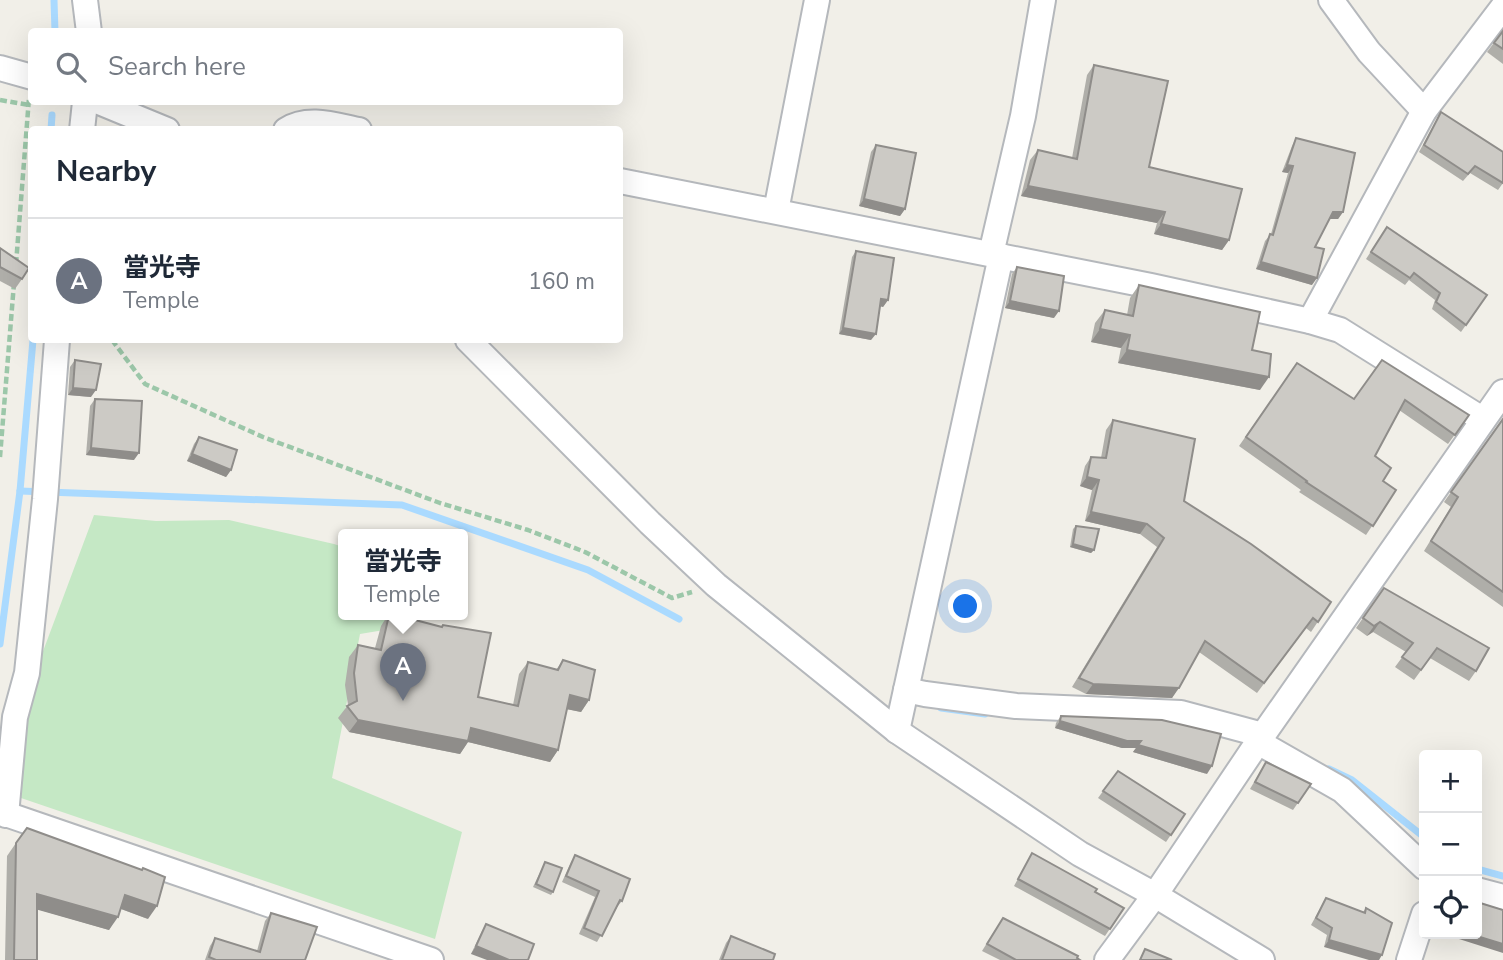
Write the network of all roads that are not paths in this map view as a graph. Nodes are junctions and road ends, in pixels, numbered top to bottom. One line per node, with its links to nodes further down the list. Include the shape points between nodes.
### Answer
1 (85, 0): 6 (street)
2 (817, 0): 17 (street)
3 (1043, 0): 18 (street)
4 (1331, 0): 11 (street, via 1369,52)
5 (1503, 7): 11 (street)
6 (88, 28)
7 (0, 68): 8 (street)
8 (28, 76)
9 (85, 105): 12 (street)
10 (106, 105): 13 (street)
11 (1424, 111): 19 (street)
12 (82, 126)
13 (157, 126)
14 (292, 126): 15 (street, via 297,122)
15 (340, 126)
16 (623, 182): 17 (street)
17 (776, 211): 18 (street)
18 (996, 255): 19 (street); 24 (street)
19 (1310, 321): 23 (street, via 1340,330)
20 (57, 343): 27 (street, via 27,673 15,717)
21 (471, 343): 25 (street, via 716,585)
22 (1503, 392): 23 (street)
23 (1482, 418): 26 (street)
24 (916, 692): 25 (street); 26 (street, via 1017,706 1181,713)
25 (897, 732): 30 (street, via 1080,854)
26 (1260, 738): 28 (street, via 1342,790); 30 (street)
27 (3, 813): 33 (street)
28 (1419, 862)
29 (1482, 891): 31 (street)
30 (1155, 895): 34 (street); 35 (street)
31 (1503, 897)
32 (1419, 929): 36 (street)
33 (430, 960)
34 (1107, 960)
35 (1262, 960)
36 (1409, 960)

